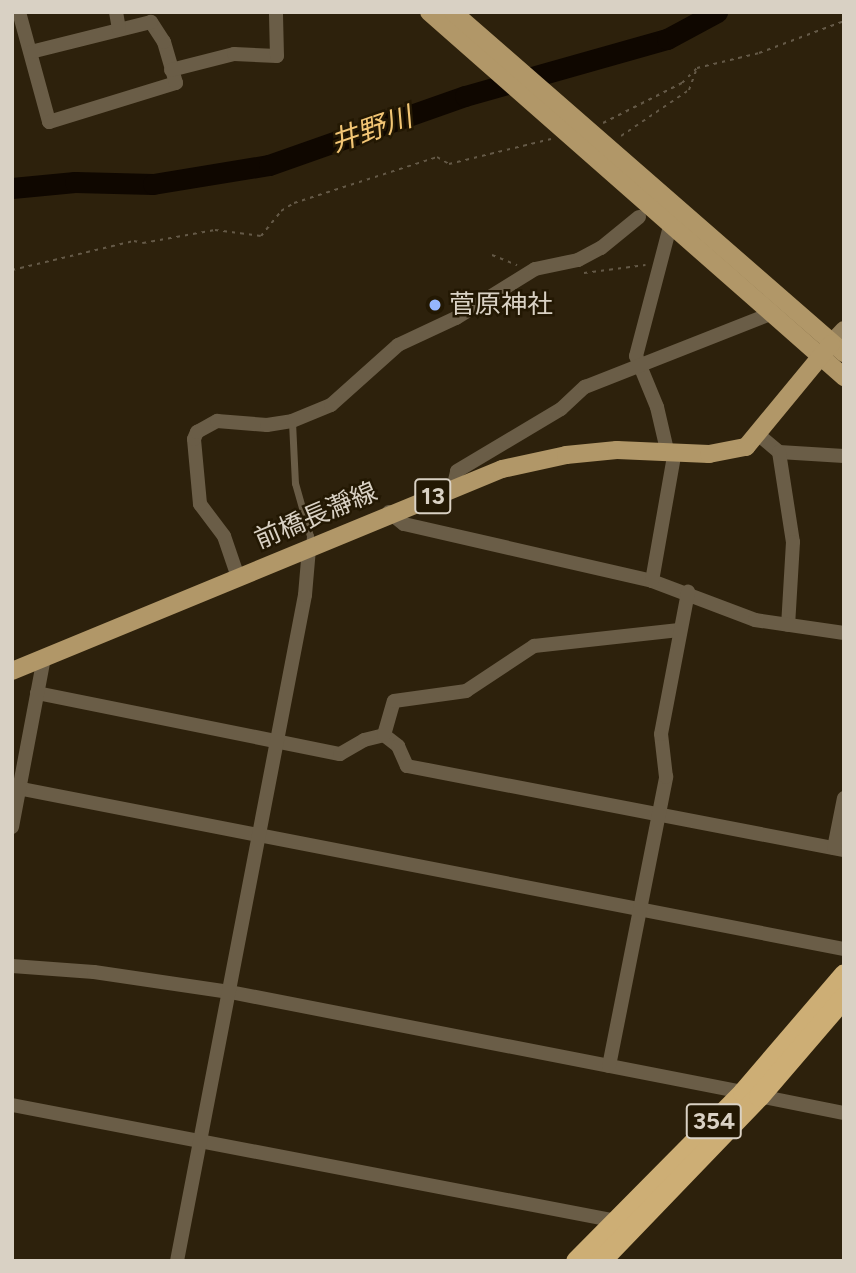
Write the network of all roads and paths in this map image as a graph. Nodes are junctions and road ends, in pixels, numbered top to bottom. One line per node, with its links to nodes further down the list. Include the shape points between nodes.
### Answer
1 (19, 12): 9 (street)
2 (116, 12): 7 (street)
3 (429, 12): 8 (main road)
4 (453, 12): 8 (main road)
5 (276, 14): 11 (street, via 277,56 234,54)
6 (844, 21): 10 (path, via 759,53)
7 (119, 29): 9 (street); 11 (street, via 150,22 164,42)
8 (465, 32): 13 (main road)
9 (31, 52): 11 (street, via 49,122 173,88)
10 (696, 68): 13 (path, via 682,83); 13 (path, via 689,90)
11 (171, 69)
12 (560, 136): 16 (path, via 449,164 437,157 294,203 281,211 261,236 215,230 134,241)
13 (598, 136): 15 (main road); 19 (main road)
14 (639, 217): 23 (street, via 601,248 578,260 535,269 456,318 398,345 331,405)
15 (670, 226): 17 (main road); 21 (street, via 636,356)
16 (12, 270)
17 (768, 315): 20 (main road); 21 (street)
18 (844, 330): 19 (street)
19 (838, 348): 20 (main road, 前橋長瀞線 / 13)
20 (820, 360): 22 (main road); 24 (main road, 前橋長瀞線 / 13)
21 (642, 365): 25 (street); 28 (street, via 585,387 561,409 457,471)
22 (844, 377)
23 (292, 421): 30 (lane, via 295,483 310,536); 31 (street, via 267,425 217,421 194,439 200,504 224,536)
24 (760, 436): 25 (main road, 前橋長瀞線 / 13, via 746,447 724,453); 26 (street)
25 (671, 451): 28 (main road, 前橋長瀞線 / 13, via 566,455 502,469); 32 (street)
26 (779, 452): 27 (street); 34 (street, via 793,542)
27 (844, 456)
28 (453, 489): 29 (main road, 前橋長瀞線 / 13)
29 (389, 512): 30 (main road, 前橋長瀞線 / 13); 32 (street, via 404,524)
30 (309, 548): 31 (main road, 前橋長瀞線 / 13); 41 (street)
31 (238, 578): 37 (main road, 前橋長瀞線 / 13)
32 (652, 581): 33 (street)
33 (688, 592): 34 (street, via 755,620); 35 (street)
34 (788, 625): 36 (street)
35 (679, 630): 40 (street, via 534,646 466,691 394,701); 44 (street, via 661,734 666,777)
36 (844, 634)
37 (44, 658): 38 (main road, 前橋長瀞線 / 13); 39 (street)
38 (12, 671)
39 (37, 693): 41 (street); 42 (street)
40 (384, 735): 41 (street, via 364,740 347,754); 44 (street, via 398,746 407,766)
41 (278, 742): 46 (street)
42 (16, 788): 45 (street); 46 (street)
43 (844, 798): 47 (street)
44 (659, 815): 47 (street); 48 (street)
45 (12, 827)
46 (259, 836): 48 (street); 52 (street)
47 (839, 849)
48 (640, 910): 49 (street); 54 (street)
49 (844, 950)
50 (12, 966): 52 (street, via 94,972)
51 (844, 974): 55 (highway, 354)
52 (230, 992): 54 (street); 58 (street)
53 (844, 997): 55 (highway, 354)
54 (609, 1066): 55 (street)
55 (751, 1094): 57 (street); 59 (highway, 354); 62 (highway, 354)
56 (12, 1105): 58 (street)
57 (844, 1113)
58 (200, 1142): 59 (street); 60 (street)
59 (615, 1221): 61 (highway, 354)
60 (177, 1261)
61 (576, 1261)
62 (600, 1261)

